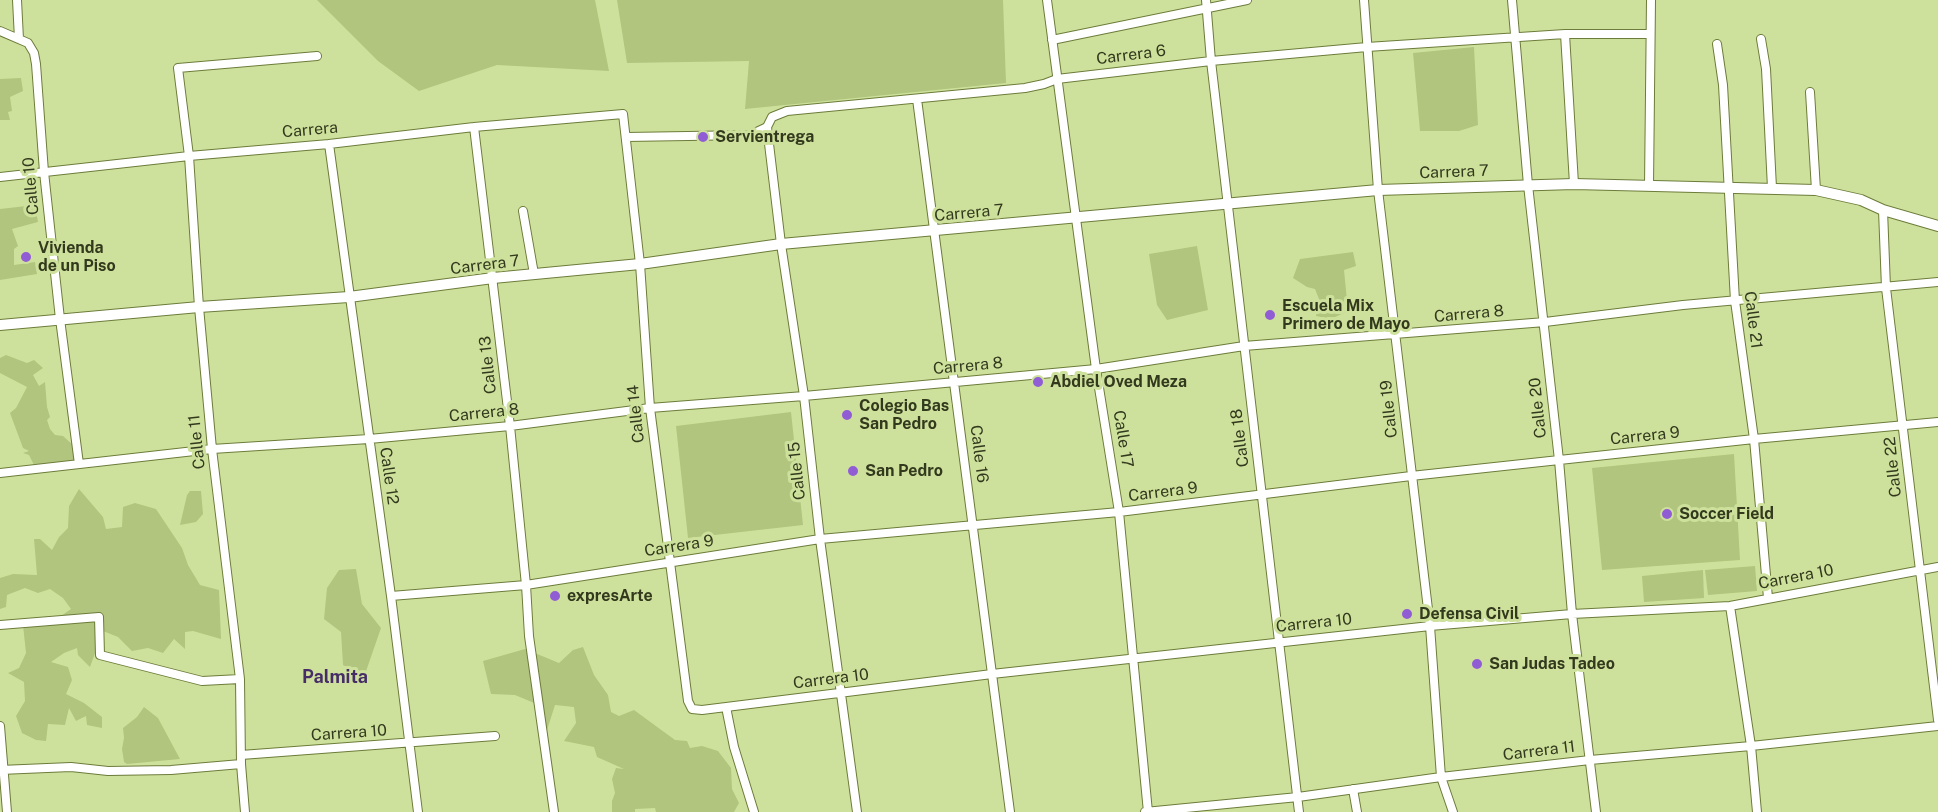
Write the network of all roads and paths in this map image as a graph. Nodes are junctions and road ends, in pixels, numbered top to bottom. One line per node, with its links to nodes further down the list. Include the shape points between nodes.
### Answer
1 (17, 0): 12 (street)
2 (1047, 0): 14 (street, Calle 17)
3 (1247, 0): 7 (street)
4 (1364, 0): 16 (street, Calle 19)
5 (1512, 0): 11 (street, Calle 20)
6 (1651, 0): 10 (street)
7 (1207, 4): 14 (street); 18 (street, Calle 18)
8 (0, 32): 12 (street)
9 (1564, 34): 10 (street, Carrera 6); 11 (street, Carrera 6); 31 (street)
10 (1650, 34): 32 (street)
11 (1516, 37): 16 (street, Carrera 6); 30 (street, Calle 20)
12 (19, 39): 28 (street, Calle 10, via 28,43 34,53)
13 (1761, 39): 34 (street)
14 (1052, 40): 19 (street, Calle 17)
15 (1717, 44): 33 (street, Calle 21)
16 (1367, 47): 18 (street, Carrera 6); 35 (street, Calle 19)
17 (317, 56): 27 (street, Calle 11, via 178,68)
18 (1210, 61): 19 (street, Carrera 6); 37 (street, Calle 18)
19 (1058, 79): 21 (street, Carrera 6, via 1025,88); 40 (street, Calle 17)
20 (1810, 92): 36 (street)
21 (917, 99): 24 (street, Carrera 6, via 787,111 772,117); 42 (street, Calle 16)
22 (623, 114): 23 (street, Carrera); 25 (street, Calle 14)
23 (474, 127): 26 (street, Carrera); 46 (street, Calle 13)
24 (766, 127): 25 (street, Carrera 6, via 750,135); 43 (street, Calle 15)
25 (626, 137): 44 (street, Calle 14)
26 (329, 144): 27 (street, Carrera); 49 (street, Calle 12)
27 (189, 156): 28 (street, Carrera); 51 (street, Calle 11)
28 (44, 172): 29 (street, Carrera); 52 (street, Calle 10)
29 (0, 177)
30 (1528, 184): 31 (street, Carrera 7); 35 (street, Carrera 7); 53 (street, Calle 20)
31 (1574, 184): 32 (street, Carrera 7)
32 (1649, 186): 33 (street, Carrera 7)
33 (1728, 188): 34 (street, Carrera 7); 50 (street, Calle 21)
34 (1772, 188): 36 (street, Carrera 7)
35 (1378, 190): 37 (street, Carrera 7); 55 (street, Calle 19)
36 (1816, 190): 38 (street, Carrera 7, via 1862,200)
37 (1227, 205): 40 (street, Carrera 7); 56 (street, Calle 18)
38 (1884, 210): 41 (street, Carrera 7); 48 (street, Calle 22)
39 (523, 211): 45 (street)
40 (1077, 218): 42 (street, Carrera 7); 57 (street, Calle 17)
41 (1938, 226)
42 (934, 231): 43 (street, Carrera 7); 58 (street, Calle 16)
43 (781, 244): 44 (street, Carrera 7); 59 (street, Calle 15)
44 (640, 264): 45 (street, Carrera 7); 60 (street, Calle 14)
45 (534, 274): 46 (street, Carrera 7)
46 (493, 278): 49 (street, Carrera 7); 63 (street, Calle 13)
47 (1938, 282): 48 (street, Carrera 8)
48 (1886, 288): 50 (street, Carrera 8); 62 (street, Calle 22)
49 (349, 297): 51 (street, Carrera 7); 64 (street, Calle 12)
50 (1735, 301): 53 (street, Carrera 8); 65 (street, Calle 21)
51 (199, 307): 52 (street, Carrera 7); 66 (street, Calle 11)
52 (60, 319): 54 (street, Carrera 7); 68 (street, Calle 10)
53 (1545, 322): 55 (street, Carrera 8); 67 (street, Calle 20)
54 (0, 325)
55 (1396, 335): 56 (street, Carrera 8); 70 (street, Calle 19)
56 (1244, 346): 57 (street, Carrera 8); 71 (street, Calle 18)
57 (1096, 369): 58 (street, Carrera 8); 72 (street, Calle 17)
58 (954, 382): 59 (street, Carrera 8); 73 (street, Calle 16)
59 (804, 396): 60 (street, Carrera 8); 74 (street, Calle 15)
60 (650, 408): 63 (street, Carrera 8); 75 (street, Calle 14)
61 (1938, 422): 62 (street, Carrera 9)
62 (1903, 425): 65 (street, Carrera 9); 77 (street, Calle 22)
63 (510, 426): 64 (street, Carrera 8); 78 (street, Calle 13)
64 (369, 439): 66 (street, Carrera 8); 79 (street, Calle 12)
65 (1754, 439): 67 (street, Carrera 9); 80 (street, Calle 21)
66 (212, 449): 68 (street, Carrera 8); 88 (street, Calle 11)
67 (1559, 460): 70 (street, Carrera 9); 82 (street, Calle 20)
68 (79, 464): 69 (street, Carrera 8)
69 (0, 473)
70 (1411, 476): 71 (street, Carrera 9); 84 (street, Calle 19)
71 (1262, 495): 72 (street, Carrera 9); 85 (street, Calle 18)
72 (1119, 512): 73 (street, Carrera 9); 86 (street, Calle 17)
73 (973, 526): 74 (street, Carrera 9); 87 (street, Calle 16)
74 (820, 539): 75 (street, Carrera 9); 89 (street, Calle 15)
75 (669, 563): 78 (street, Carrera 9); 91 (street, Calle 14)
76 (1938, 567): 77 (street, Carrera 10)
77 (1918, 569): 80 (street, Carrera 10); 92 (street, Calle 22)
78 (526, 585): 79 (street, Carrera 9); 107 (street, Calle 13, via 529,636)
79 (391, 596): 96 (street, Calle 12)
80 (1768, 598): 81 (street, Carrera 10)
81 (1730, 606): 82 (street, Carrera 10); 97 (street)
82 (1572, 614): 84 (street, Carrera 10); 99 (street, Calle 20)
83 (0, 625): 88 (street, via 99,616 100,655 202,681)
84 (1430, 626): 85 (street, Carrera 10); 101 (street, Calle 19)
85 (1279, 641): 86 (street, Carrera 10); 103 (street, Calle 18)
86 (1134, 658): 87 (street, Carrera 10); 111 (street, Calle 17)
87 (992, 674): 89 (street, Carrera 10); 110 (street, Calle 16)
88 (240, 679): 98 (street, Calle 11)
89 (841, 693): 90 (street, Carrera 10); 109 (street, Calle 15)
90 (726, 707): 91 (street, Carrera 10); 108 (street)
91 (692, 709)
92 (1938, 720)
93 (0, 726): 100 (street)
94 (1938, 726): 97 (street, Carrera 11)
95 (495, 736): 96 (street, Carrera 10)
96 (410, 744): 98 (street, Carrera 10); 106 (street, Calle 12)
97 (1750, 746): 99 (street, Carrera 11); 116 (street)
98 (241, 760): 100 (street, Carrera 10, via 171,770); 105 (street, Calle 11)
99 (1590, 760): 101 (street, Carrera 11); 115 (street, Calle 20)
100 (2, 769): 104 (street)
101 (1441, 777): 102 (street, Carrera 11); 114 (street, Calle 19)
102 (1353, 789): 103 (street, Carrera 11); 113 (street)
103 (1298, 797): 111 (street, Carrera 11); 112 (street, Calle 18)
104 (7, 812)
105 (245, 812)
106 (418, 812)
107 (554, 812)
108 (754, 812)
109 (857, 812)
110 (1010, 812)
111 (1147, 812)
112 (1299, 812)
113 (1358, 812)
114 (1453, 812)
115 (1596, 812)
116 (1757, 812)

